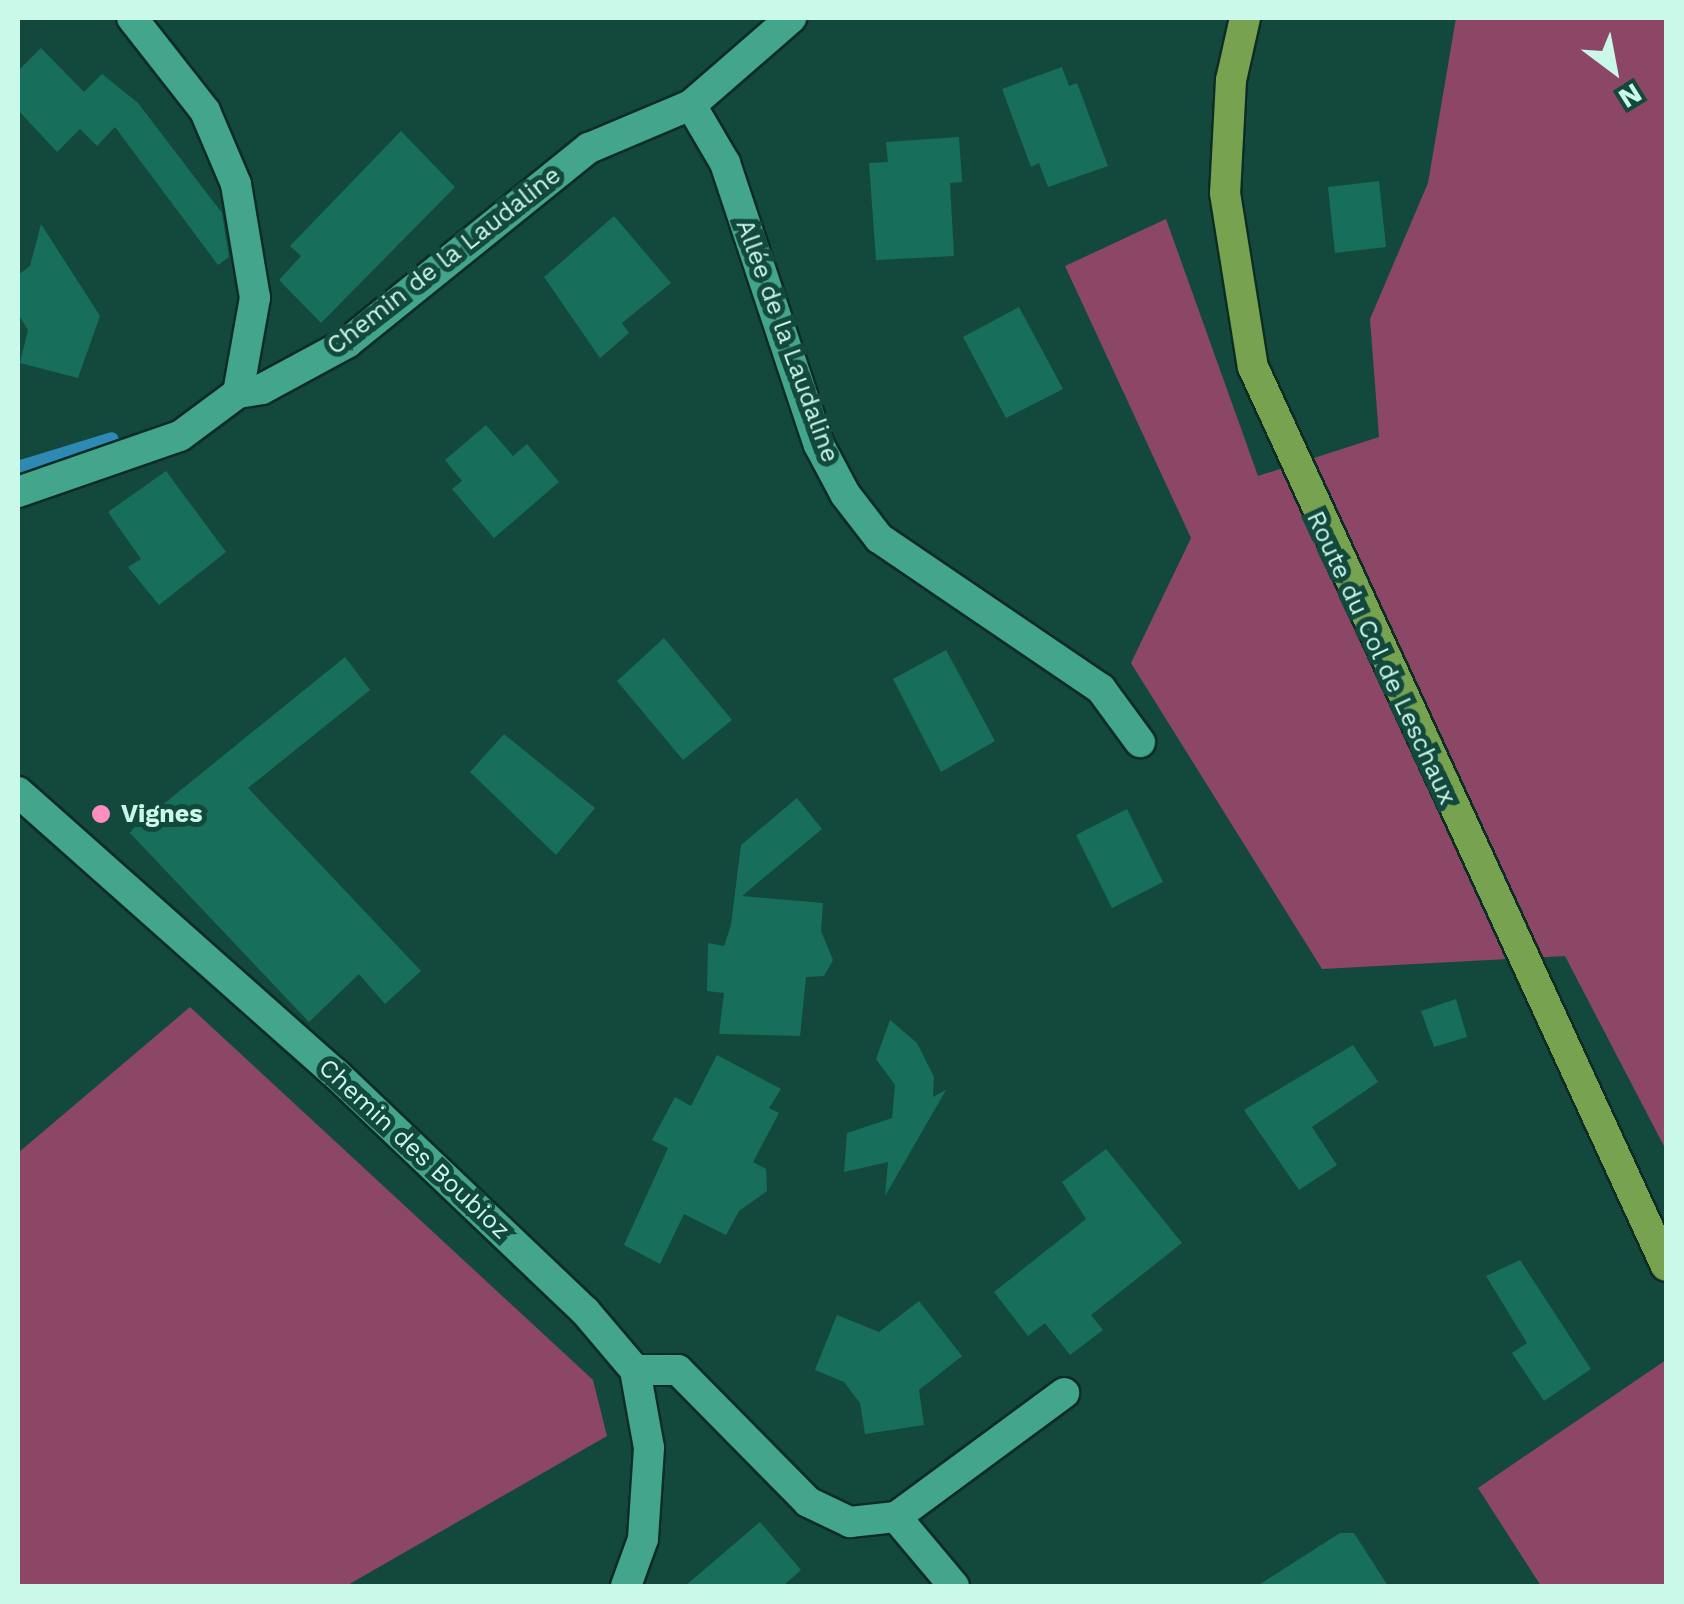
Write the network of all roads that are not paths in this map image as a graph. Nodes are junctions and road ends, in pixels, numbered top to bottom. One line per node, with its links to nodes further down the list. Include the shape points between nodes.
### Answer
1 (132, 18): 5 (street, via 204,111 236,184 255,298)
2 (791, 18): 4 (street, Chemin de la Laudaline)
3 (1244, 18): 9 (main road, Route du Col de Leschaux, via 1231,80 1225,192 1253,367)
4 (691, 106): 5 (street, Chemin de la Laudaline, via 589,148 347,344 262,389); 7 (street, Allée de la Laudaline, via 725,164 819,445 846,494 879,538 1101,688)
5 (238, 393): 6 (street, Chemin de la Laudaline, via 180,436)
6 (18, 492)
7 (1140, 742)
8 (18, 792): 10 (street, Chemin des Boubioz, via 336,1074 586,1311)
9 (1666, 1266)
10 (635, 1370): 12 (street, via 678,1370 808,1502 850,1522); 13 (street, Chemin des Boubioz, via 650,1448 643,1539)
11 (1064, 1394): 12 (street)
12 (896, 1517): 14 (street)
13 (626, 1586)
14 (954, 1586)

